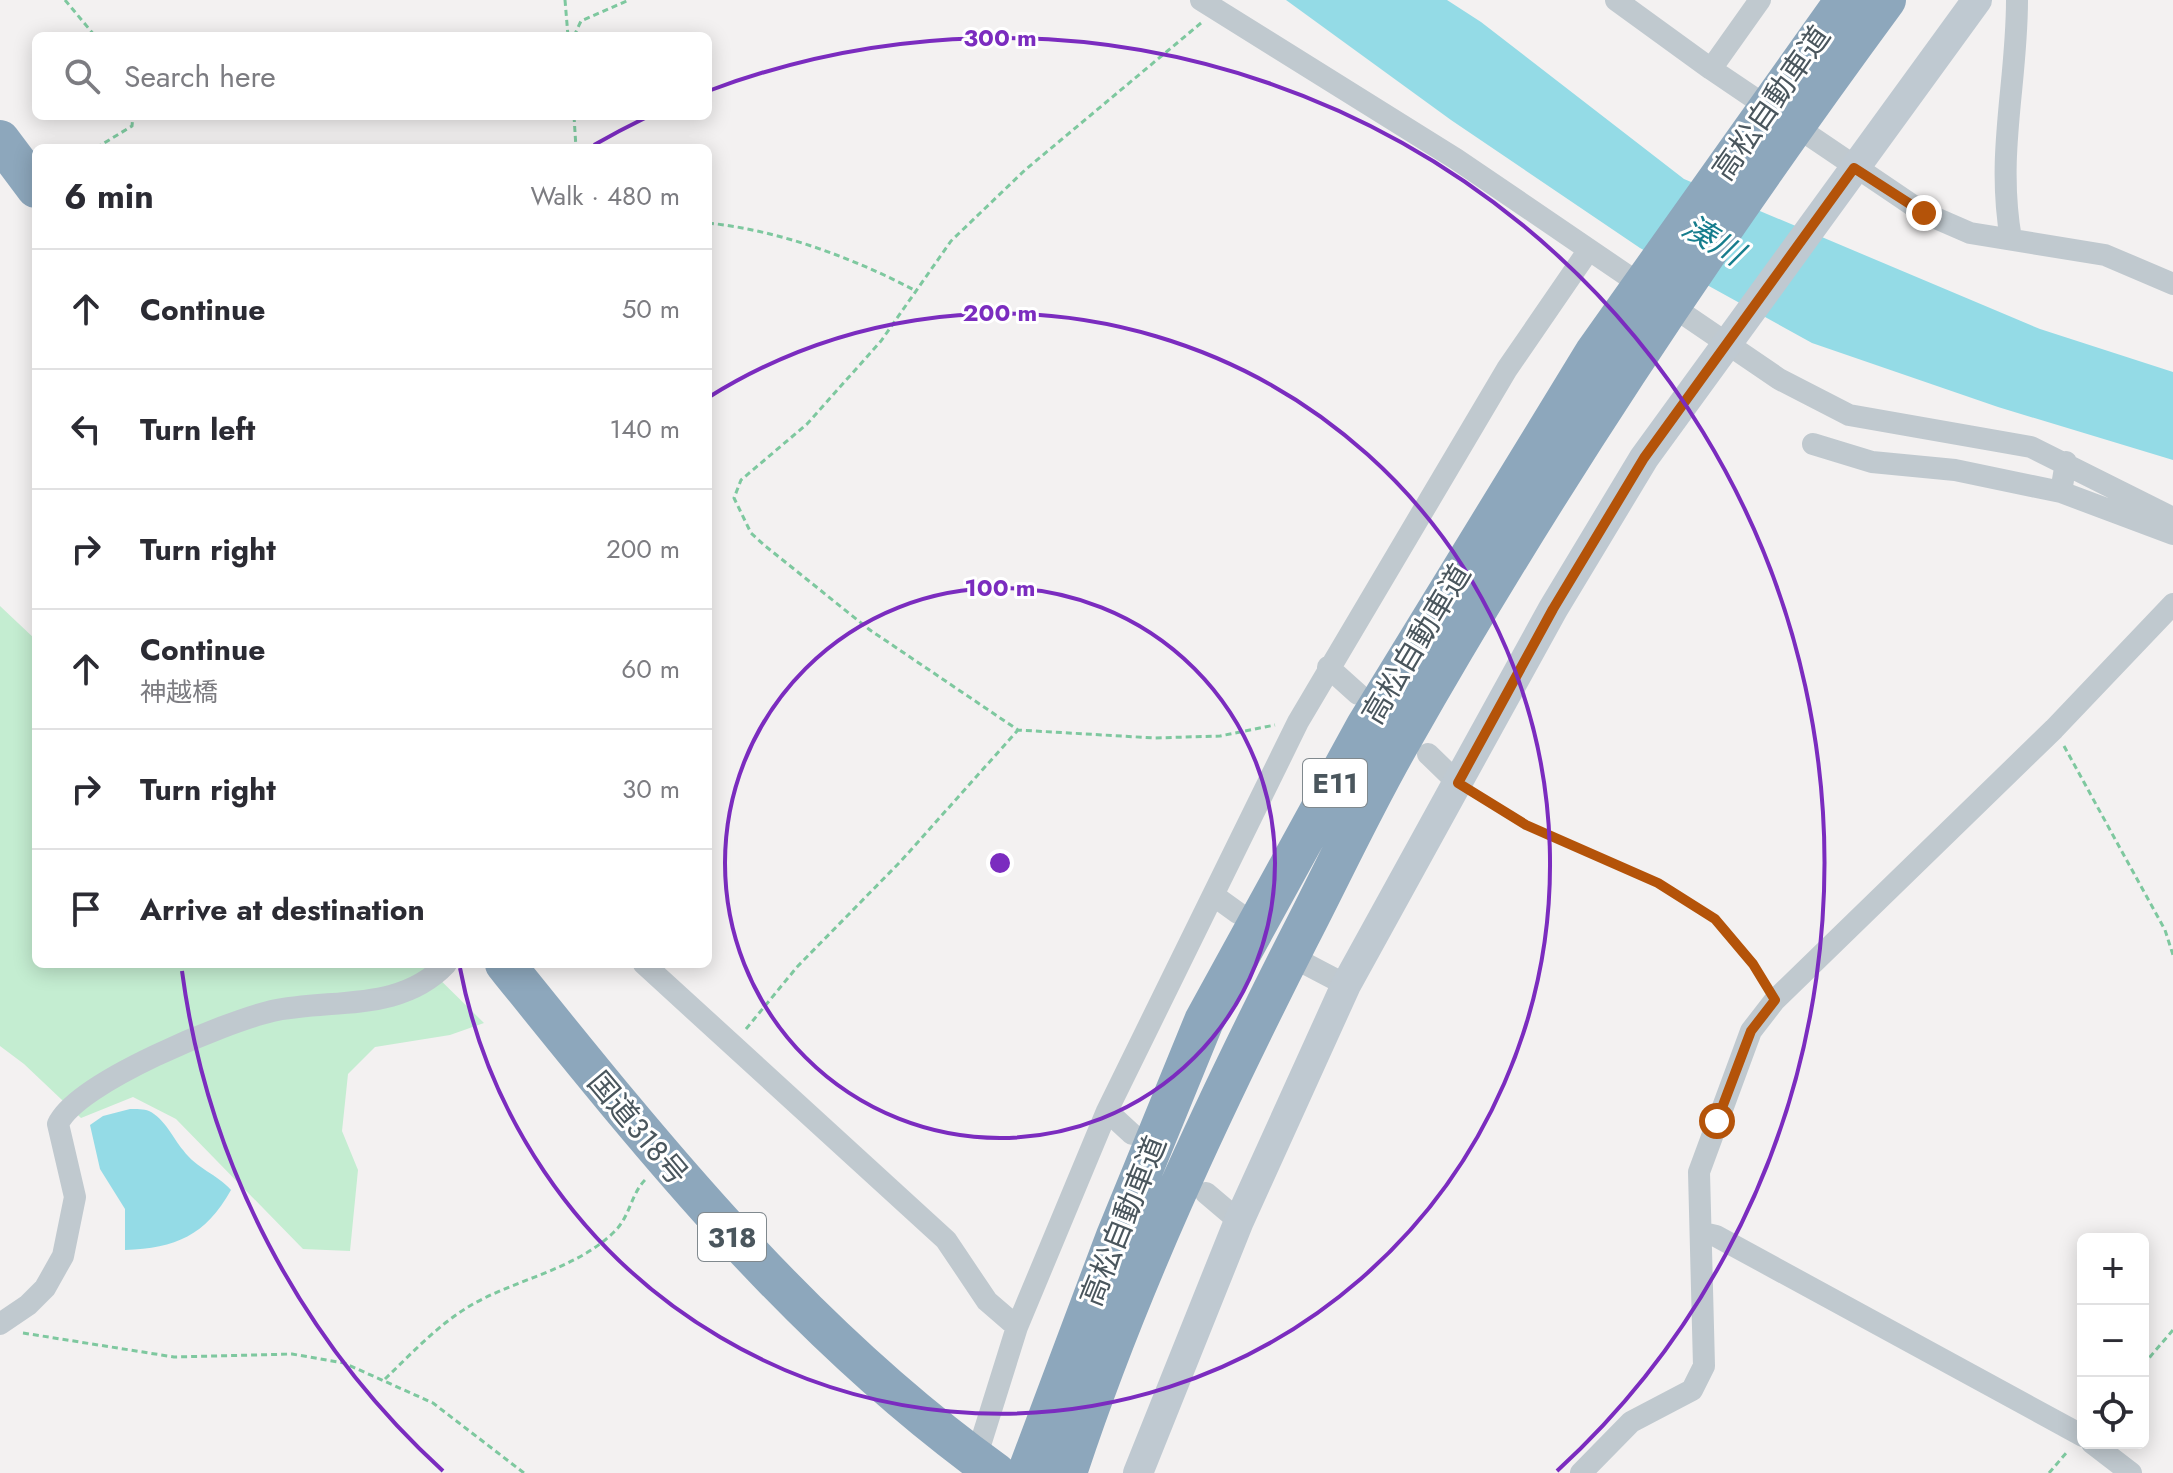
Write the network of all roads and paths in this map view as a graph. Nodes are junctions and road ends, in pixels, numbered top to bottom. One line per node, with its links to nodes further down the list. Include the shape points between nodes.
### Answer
1 (65, 0): 11 (path)
2 (565, 0): 12 (path)
3 (629, 0): 13 (path, via 581,21)
4 (1616, 0): 14 (street)
5 (1760, 0): 14 (street)
6 (1886, 0): 15 (highway, 高松自動車道 / E11)
7 (1977, 0): 21 (street)
8 (2017, 0): 24 (street, via 2017,48 2004,133)
9 (1207, 6): 25 (street, via 1456,159); 27 (path, via 951,241)
10 (1840, 6): 15 (highway, 高松自動車道 / E11)
11 (92, 32)
12 (568, 32)
13 (576, 32)
14 (1711, 69): 21 (street)
15 (1804, 83): 29 (highway, 高松自動車道 / E11)
16 (133, 120): 19 (path, via 132,126)
17 (574, 120): 20 (path)
18 (0, 140): 22 (highway)
19 (103, 144)
20 (576, 144)
21 (1848, 175): 24 (street, via 1970,233); 28 (street)
22 (32, 183)
23 (712, 223): 27 (path, via 787,240 887,275)
24 (2011, 239): 26 (street, via 2105,255)
25 (1588, 251): 28 (street); 36 (street, via 1507,369)
26 (2173, 284)
27 (916, 291): 40 (path, via 881,341 807,424 741,480 734,498 751,533 764,545 870,630)
28 (1725, 343): 31 (street, via 1779,379 1849,415 2031,447); 42 (street, via 1644,458)
29 (1610, 361): 69 (highway, 高松自動車道 / E11, via 1366,726 1204,1021); 70 (highway, 高松自動車道 / E11, via 1400,741 1250,1033 1149,1256)
30 (1813, 444): 32 (street, via 1872,462 1955,470)
31 (2066, 462): 32 (street); 33 (street)
32 (2061, 492): 34 (street)
33 (2173, 518)
34 (2173, 534)
35 (2173, 604): 39 (street)
36 (1328, 667): 37 (street); 38 (street)
37 (1358, 694)
38 (1298, 722): 40 (path, via 1220,736 1155,738); 43 (street)
39 (2054, 729): 45 (path, via 2165,930); 51 (street)
40 (1018, 730): 52 (path, via 797,967)
41 (1428, 754): 42 (street)
42 (1458, 783): 50 (street); 51 (path, via 1526,825 1658,883 1715,919)
43 (1213, 895): 44 (street); 53 (street)
44 (1238, 913)
45 (2173, 955)
46 (1304, 963): 50 (street)
47 (440, 968): 59 (street, via 403,993 373,1002 270,1011 209,1032 112,1078 68,1108 58,1124 75,1197 63,1256 45,1288)
48 (508, 968): 55 (highway, 国道318号 / 318)
49 (648, 968): 52 (street)
50 (1346, 985): 57 (street)
51 (1775, 1000): 58 (street, via 1751,1031 1699,1172)
52 (732, 1048): 60 (street, via 946,1240 987,1301)
53 (1107, 1111): 54 (street); 60 (street)
54 (1132, 1134)
55 (663, 1161): 63 (path, via 640,1185 631,1210 614,1232 573,1260 469,1306); 67 (highway, 国道318号 / 318, via 828,1334)
56 (1206, 1193): 57 (street)
57 (1239, 1221): 71 (street)
58 (1703, 1233): 64 (street); 72 (street, via 1704,1366 1692,1390 1631,1422)
59 (6, 1327): 63 (path, via 174,1357 292,1354 344,1363)
60 (1017, 1327): 67 (street)
61 (2173, 1330): 62 (path)
62 (2149, 1358)
63 (385, 1379): 68 (path, via 433,1403)
64 (2077, 1434)
65 (2077, 1446): 73 (path)
66 (2099, 1449): 74 (street)
67 (986, 1466)
68 (524, 1473)
69 (1027, 1473)
70 (1067, 1473)
71 (1138, 1473)
72 (1581, 1473)
73 (2049, 1473)
74 (2131, 1473)

